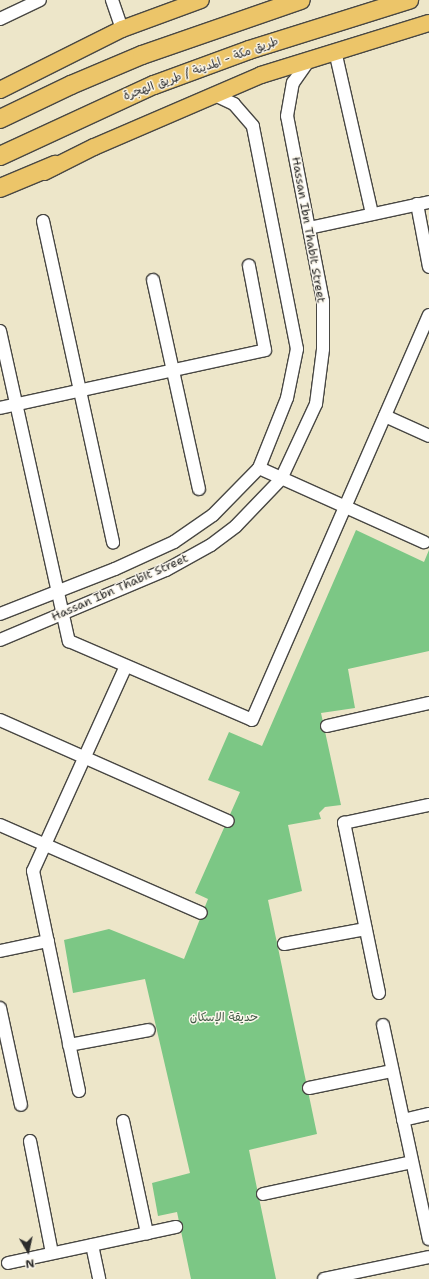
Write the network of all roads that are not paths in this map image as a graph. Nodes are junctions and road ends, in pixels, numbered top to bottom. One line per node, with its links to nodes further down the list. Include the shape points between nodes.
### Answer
1 (40, 0): 6 (street)
2 (112, 0): 8 (street)
3 (201, 0): 8 (main road)
4 (301, 0): 13 (highway, via 142,55)
5 (409, 0): 14 (highway, طريق مكة - المدينة / طريق الهجرة, via 249,50 154,85)
6 (0, 19)
7 (429, 23): 9 (main road)
8 (122, 29): 11 (main road)
9 (335, 51): 10 (main road); 20 (street)
10 (310, 59): 12 (main road, via 260,75); 22 (street, Hassan Ibn Thabit Street, via 293,84 287,116)
11 (0, 90)
12 (215, 94): 15 (main road); 35 (street, Hassan Ibn Thabit Street, via 234,104 253,126 298,349 287,398)
13 (0, 119)
14 (0, 156)
15 (55, 165): 16 (highway); 17 (main road)
16 (0, 188)
17 (0, 196)
18 (429, 202): 19 (street)
19 (417, 204): 20 (street); 24 (street)
20 (372, 214): 22 (street)
21 (43, 221): 30 (street)
22 (309, 228): 36 (street, Hassan Ibn Thabit Street, via 323,301 323,349 316,404)
23 (249, 266): 29 (street, via 265,350)
24 (429, 267)
25 (153, 280): 29 (street)
26 (429, 315): 27 (street)
27 (426, 329): 33 (street)
28 (0, 331): 31 (street)
29 (173, 370): 30 (street); 37 (street)
30 (80, 390): 31 (street); 39 (street)
31 (16, 404): 32 (street); 41 (street)
32 (0, 408)
33 (385, 416): 34 (street); 38 (street)
34 (429, 436)
35 (259, 468): 36 (street); 41 (street, Hassan Ibn Thabit Street, via 213,515 174,542)
36 (281, 479): 38 (street); 43 (street, Hassan Ibn Thabit Street, via 236,526 211,545 166,570)
37 (200, 489)
38 (345, 507): 40 (street); 45 (street, via 252,720)
39 (114, 542)
40 (424, 542)
41 (58, 591): 42 (street, Hassan Ibn Thabit Street); 43 (street)
42 (0, 614)
43 (62, 616): 44 (street, Hassan Ibn Thabit Street); 45 (street, via 69,641)
44 (0, 640)
45 (126, 666): 49 (street)
46 (429, 703): 48 (street)
47 (0, 720): 49 (street)
48 (327, 726)
49 (84, 758): 51 (street); 53 (street)
50 (429, 805): 55 (street, via 344,823)
51 (228, 821)
52 (0, 825): 53 (street)
53 (45, 845): 54 (street); 56 (street, via 33,871)
54 (200, 914)
55 (366, 929): 57 (street); 59 (street)
56 (48, 941): 58 (street); 63 (street)
57 (284, 944)
58 (0, 951)
59 (380, 993)
60 (0, 1008): 67 (street)
61 (383, 1026): 64 (street)
62 (149, 1030): 63 (street)
63 (69, 1045): 66 (street)
64 (392, 1070): 65 (street); 69 (street)
65 (309, 1088)
66 (79, 1091)
67 (21, 1105)
68 (429, 1114): 69 (street)
69 (403, 1120): 72 (street)
70 (123, 1121): 75 (street)
71 (30, 1141): 78 (street)
72 (412, 1162): 73 (street); 76 (street)
73 (263, 1194)
74 (176, 1227): 75 (street)
75 (147, 1233): 77 (street)
76 (429, 1239)
77 (92, 1245): 78 (street); 81 (street)
78 (52, 1253): 80 (street)
79 (429, 1257): 82 (street)
80 (8, 1263)
81 (99, 1279)
82 (324, 1279)

